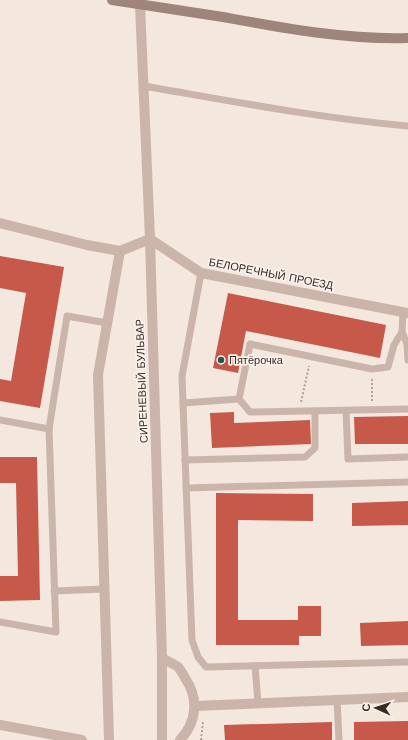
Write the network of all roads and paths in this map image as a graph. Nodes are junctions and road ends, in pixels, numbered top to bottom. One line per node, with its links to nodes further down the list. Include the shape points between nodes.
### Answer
1 (112, 0): 2 (main road)
2 (140, 5): 3 (main road, via 327,33); 4 (street, СИРЕНЕВЫЙ БУЛЬВАР)
3 (408, 38)
4 (144, 86): 5 (lane, via 372,123); 7 (street, СИРЕНЕВЫЙ БУЛЬВАР)
5 (408, 126)
6 (0, 223): 8 (street)
7 (150, 239): 8 (street); 9 (street, БЕЛОРЕЧНЫЙ ПРОЕЗД); 32 (street, СИРЕНЕВЫЙ БУЛЬВАР)
8 (120, 251): 11 (street)
9 (201, 273): 10 (street, БЕЛОРЕЧНЫЙ ПРОЕЗД); 17 (lane, via 182,376)
10 (405, 313): 12 (lane)
11 (107, 323): 24 (lane, via 67,316); 29 (street, via 98,375)
12 (402, 332): 14 (lane, via 407,344); 15 (lane, via 394,345 388,367)
13 (311, 357): 15 (lane); 16 (lane, via 250,344); 21 (path)
14 (408, 360)
15 (372, 369): 20 (path)
16 (239, 399): 17 (lane); 21 (lane, via 250,412)
17 (183, 403): 26 (lane)
18 (408, 409): 20 (lane)
19 (346, 410): 20 (lane); 22 (lane); 25 (lane, via 348,459)
20 (372, 410)
21 (299, 411): 22 (lane)
22 (315, 411): 26 (lane, via 315,448 305,457)
23 (0, 420): 24 (lane)
24 (49, 429): 30 (lane)
25 (408, 457)
26 (185, 460): 28 (lane)
27 (408, 482): 28 (lane)
28 (186, 488): 34 (lane, via 192,640 198,656 206,667)
29 (104, 589): 30 (lane); 41 (street)
30 (54, 591): 31 (lane, via 56,632)
31 (0, 622)
32 (162, 658): 38 (street, via 179,668 192,687); 42 (street, СИРЕНЕВЫЙ БУЛЬВАР)
33 (408, 662): 34 (lane)
34 (255, 666): 37 (lane)
35 (408, 697): 36 (street)
36 (337, 700): 37 (street); 44 (lane)
37 (258, 703): 38 (street)
38 (195, 706): 43 (street, via 193,719)
39 (0, 724): 40 (street)
40 (82, 740)
41 (109, 740)
42 (162, 740)
43 (180, 740)
44 (338, 740)

